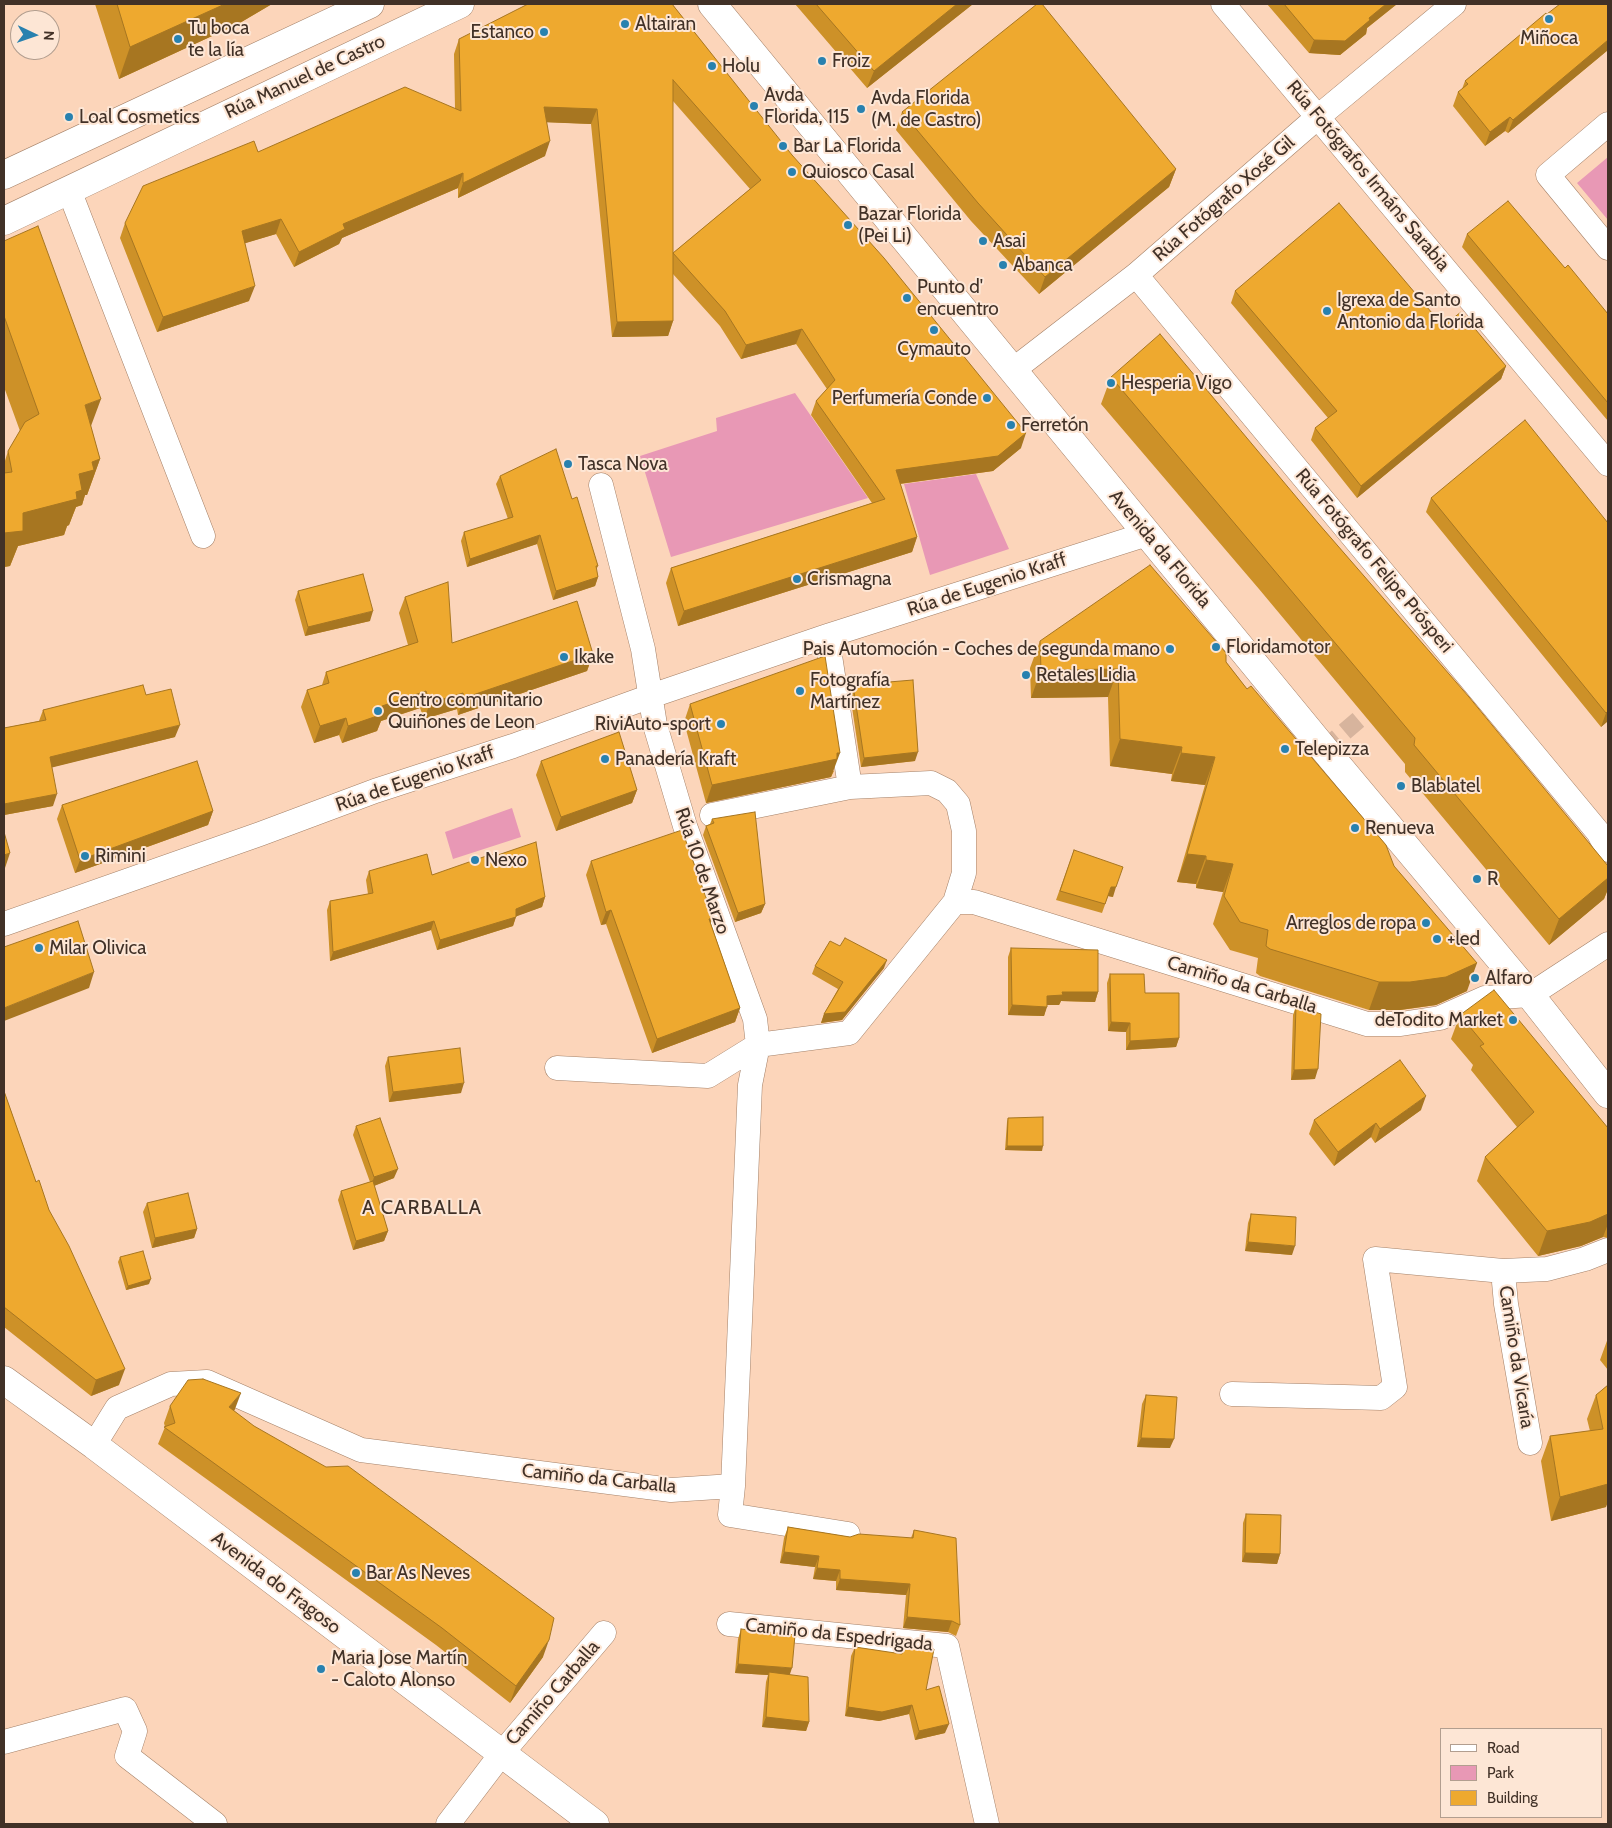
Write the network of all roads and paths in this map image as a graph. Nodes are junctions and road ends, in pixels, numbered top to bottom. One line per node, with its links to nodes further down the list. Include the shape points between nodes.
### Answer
1 (370, 4): 8 (main road, Rúa Manuel de Castro)
2 (460, 4): 9 (main road, Rúa Manuel de Castro)
3 (712, 4): 13 (main road, Avenida da Florida)
4 (1223, 4): 6 (street, Rúa Fotógrafos Irmáns Sarabia)
5 (1454, 4): 6 (street, Rúa Fotógrafo Xosé Gil)
6 (1319, 116): 12 (street, Rúa Fotógrafo Xosé Gil); 14 (street, Rúa Fotógrafos Irmáns Sarabia)
7 (1608, 124): 11 (street, via 1548,175)
8 (4, 175)
9 (69, 190): 10 (main road, Rúa Manuel de Castro); 17 (street)
10 (4, 221)
11 (1608, 248)
12 (1136, 276): 13 (street, Rúa Fotógrafo Xosé Gil); 22 (street, Rúa Fotógrafo Felipe Prósperi, via 1452,654 1598,832)
13 (1013, 370): 16 (main road, Avenida da Florida)
14 (1608, 464)
15 (601, 485): 19 (street, Rúa 10 de Marzo, via 643,649)
16 (1147, 534): 18 (street, Rúa de Eugenio Kraff); 26 (main road, Avenida da Florida)
17 (203, 536)
18 (827, 636): 19 (street, Rúa de Eugenio Kraff); 20 (street)
19 (651, 696): 24 (street, Rúa de Eugenio Kraff); 27 (street, Rúa 10 de Marzo, via 655,725 682,817 755,1019)
20 (850, 787): 21 (street); 23 (street, via 931,783 948,791 958,804 964,831 964,874)
21 (712, 815)
22 (1608, 850)
23 (955, 902): 26 (street, Camiño da Carballa, via 974,902 1367,1024 1401,1024 1440,1018 1485,998); 27 (street, via 849,1033)
24 (4, 924)
25 (1608, 944): 26 (street)
26 (1530, 995): 29 (main road, Avenida da Florida)
27 (758, 1045): 28 (street, via 708,1076); 36 (street, via 750,1085)
28 (557, 1068)
29 (1608, 1094)
30 (1608, 1250): 31 (street, Camiño da Vicaría, via 1548,1269)
31 (1503, 1271): 33 (street, Camiño da Vicaría, via 1375,1259 1395,1388 1381,1398); 34 (street, Camiño da Vicaría)
32 (4, 1380): 35 (main road, Avenida do Fragoso)
33 (1232, 1394)
34 (1530, 1443)
35 (94, 1445): 36 (street, Camiño da Carballa, via 117,1408 171,1384 207,1382 361,1450 671,1490); 41 (main road, Avenida do Fragoso)
36 (733, 1486): 37 (street, via 730,1515)
37 (848, 1534)
38 (728, 1624): 45 (street, Camiño da Espedrigada, via 947,1646)
39 (604, 1633): 41 (street, Camiño Carballa)
40 (4, 1742): 42 (street, via 125,1709 135,1732 127,1756)
41 (502, 1753): 43 (street, Camiño Carballa); 44 (main road, Avenida do Fragoso)
42 (215, 1824)
43 (448, 1824)
44 (595, 1824)
45 (987, 1824)

